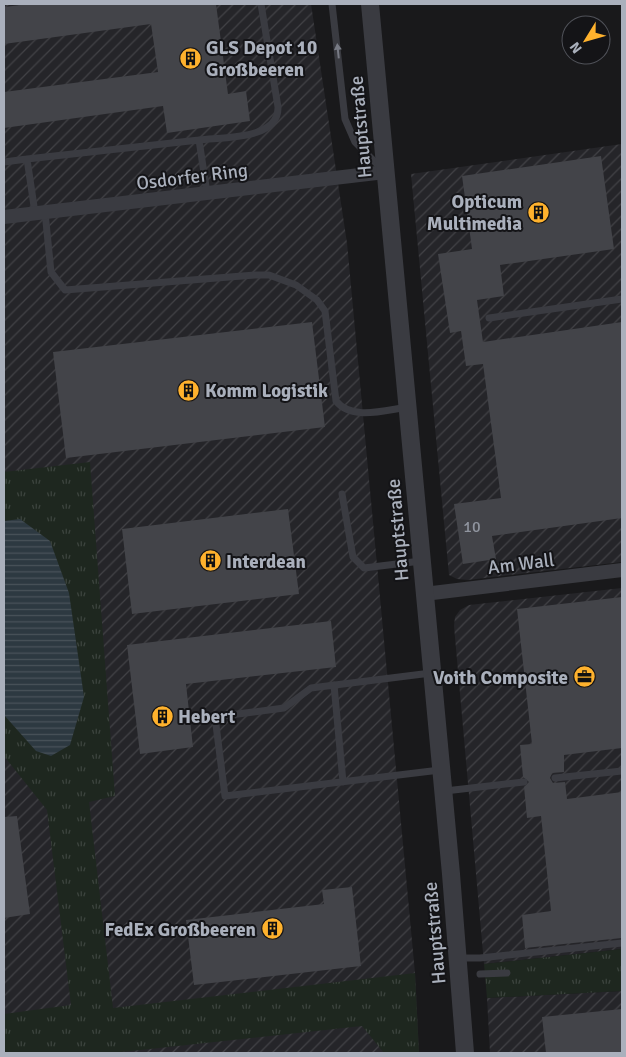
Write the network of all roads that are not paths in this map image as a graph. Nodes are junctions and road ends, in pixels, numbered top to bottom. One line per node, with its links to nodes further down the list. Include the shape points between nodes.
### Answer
1 (261, 4): 4 (lane, via 278,107 277,118 262,132)
2 (332, 4): 7 (lane, one-way to 2, via 354,142 345,119)
3 (370, 4): 7 (street, Hauptstraße)
4 (199, 140): 5 (lane); 8 (lane)
5 (27, 159): 6 (lane); 9 (lane)
6 (4, 162)
7 (385, 172): 8 (street, Osdorfer Ring); 13 (street, Hauptstraße)
8 (207, 193): 9 (street, Osdorfer Ring)
9 (40, 212): 10 (street, Osdorfer Ring); 13 (lane, via 51,272 65,290 269,275 309,293 325,311 336,401 341,407 358,413)
10 (4, 216)
11 (622, 299): 12 (lane)
12 (489, 318)
13 (408, 407): 15 (street, Hauptstraße)
14 (342, 494): 15 (lane, via 353,558 357,564 364,568)
15 (421, 562): 17 (street, Hauptstraße)
16 (622, 570): 17 (street, Am Wall)
17 (424, 594): 18 (street, Hauptstraße)
18 (431, 672): 19 (lane); 20 (street, Hauptstraße)
19 (334, 685): 23 (lane); 23 (lane, via 311,688 284,708 215,717 225,796)
20 (440, 770): 23 (lane); 25 (street, Hauptstraße)
21 (622, 771): 22 (lane)
22 (555, 778)
23 (343, 782)
24 (524, 782): 25 (lane)
25 (442, 791): 27 (street, Hauptstraße)
26 (622, 943): 27 (lane)
27 (458, 958): 30 (street, Hauptstraße)
28 (507, 973): 29 (lane)
29 (480, 974)
30 (465, 1053)

